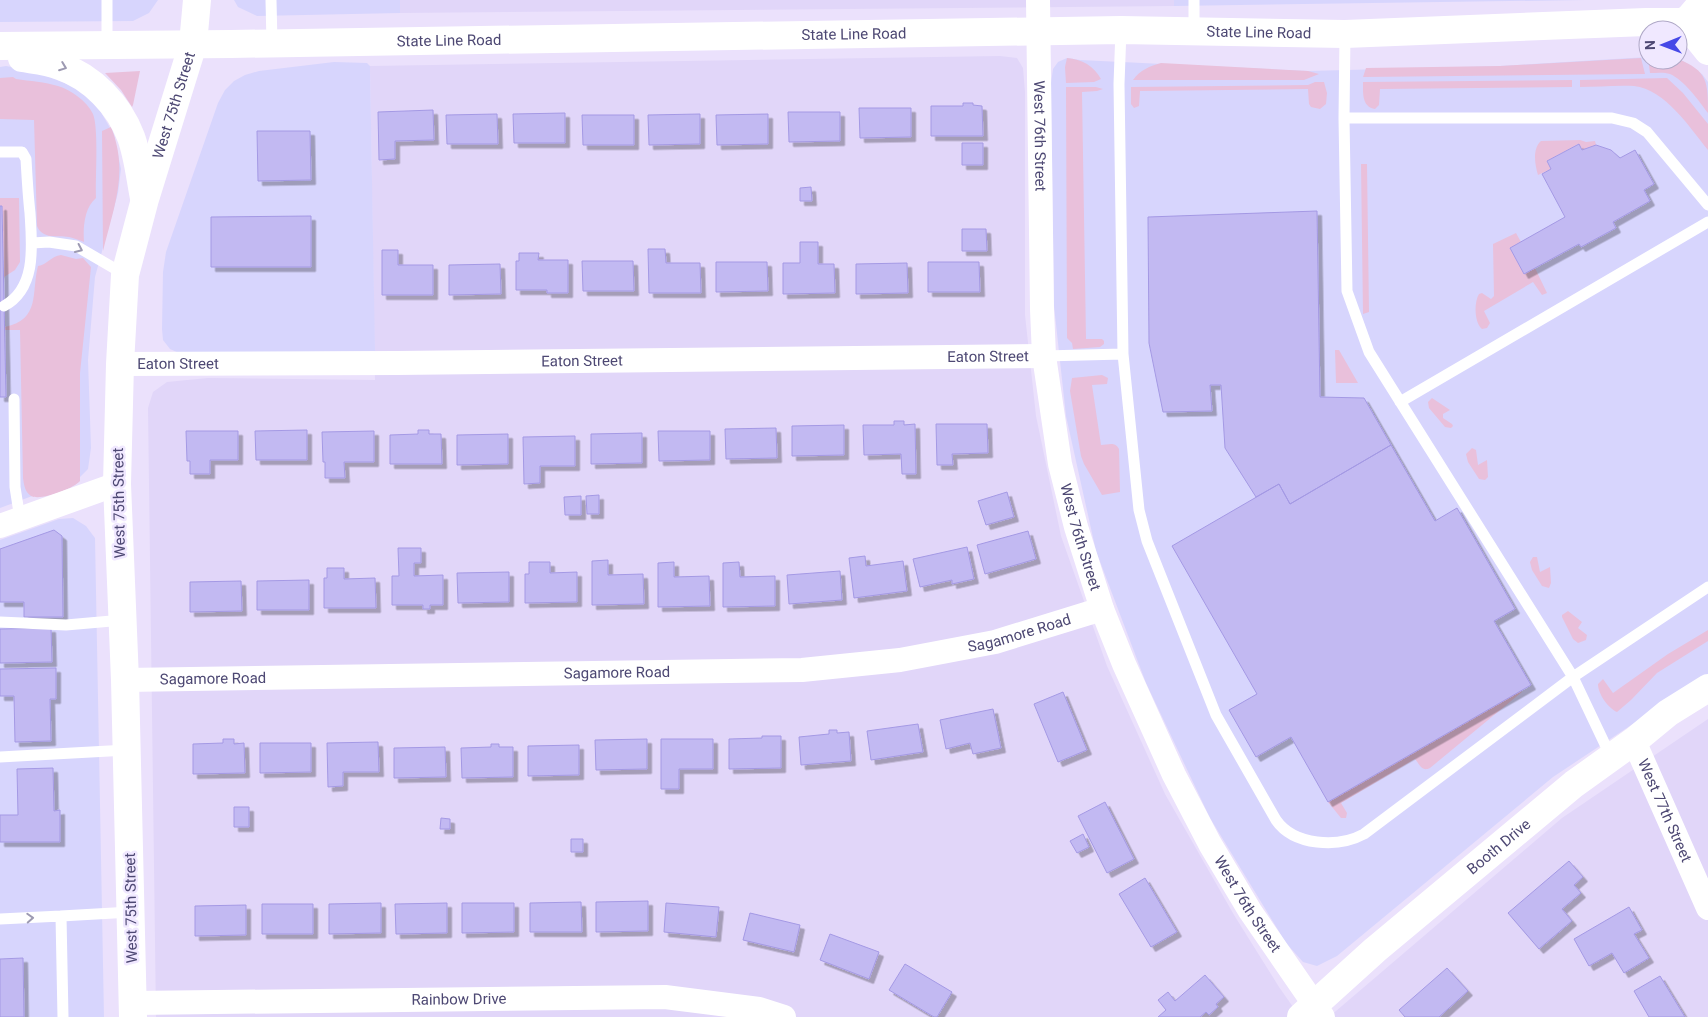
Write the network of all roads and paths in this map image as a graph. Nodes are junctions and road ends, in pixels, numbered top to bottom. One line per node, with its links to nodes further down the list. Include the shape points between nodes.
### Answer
1 (107, 0): 14 (lane)
2 (197, 0): 13 (main road, West 75th Street)
3 (271, 0): 12 (lane)
4 (1038, 0): 9 (street, West 76th Street)
5 (1194, 0): 10 (lane)
6 (1702, 0): 7 (street)
7 (1689, 14): 11 (main road, State Line Road); 16 (main road)
8 (1121, 30): 9 (main road, State Line Road); 10 (main road, State Line Road); 25 (lane)
9 (1039, 32): 12 (main road, State Line Road); 26 (street, West 76th Street)
10 (1194, 32): 11 (main road, State Line Road)
11 (1345, 34): 17 (lane)
12 (272, 43): 13 (main road, State Line Road)
13 (193, 44): 14 (main road, State Line Road); 19 (main road, West 75th Street)
14 (107, 46): 15 (main road, State Line Road)
15 (0, 47): 19 (main road, one-way to 19, via 21,58 73,71 100,91 122,119 131,138)
16 (1708, 51)
17 (1344, 118): 20 (lane, via 1621,119 1647,132); 29 (lane, via 1347,290 1369,352)
18 (0, 152): 22 (lane, via 22,152 26,158)
19 (145, 199): 23 (main road, West 75th Street)
20 (1708, 205)
21 (1708, 222): 29 (lane)
22 (32, 243): 23 (lane, one-way to 23, via 76,246); 24 (lane, via 26,282)
23 (124, 275): 27 (main road, West 75th Street)
24 (4, 306)
25 (1123, 354): 26 (lane); 36 (lane, via 1139,510 1147,541 1216,715 1276,820 1290,835 1309,841 1347,842 1364,834)
26 (1044, 356): 27 (street, Eaton Street); 33 (street, West 76th Street, via 1060,464)
27 (120, 364): 30 (main road, West 75th Street)
28 (14, 399): 31 (lane, via 15,487)
29 (1400, 402): 36 (lane)
30 (117, 484): 31 (street); 34 (main road, West 75th Street)
31 (10, 522)
32 (1708, 587): 36 (lane)
33 (1102, 609): 37 (street, Sagamore Road, via 995,642 900,660 802,670); 48 (street, West 76th Street, via 1174,775 1210,844)
34 (123, 620): 35 (lane, via 66,625); 37 (main road, West 75th Street)
35 (0, 622)
36 (1573, 677): 42 (lane)
37 (125, 680): 40 (main road, West 75th Street)
38 (1708, 688): 39 (main road, Booth Drive, via 1668,713)
39 (1634, 741): 42 (main road, Booth Drive); 43 (street, West 77th Street)
40 (127, 750): 41 (lane); 44 (main road, West 75th Street)
41 (0, 757)
42 (1611, 757): 48 (main road, Booth Drive, via 1374,950)
43 (1708, 908)
44 (131, 912): 45 (lane); 47 (main road, West 75th Street)
45 (61, 916): 46 (lane, one-way to 45); 49 (lane)
46 (0, 919)
47 (133, 1010): 50 (street, Rainbow Drive, via 365,999 665,997 759,1009)
48 (1312, 1013)
49 (63, 1017)
50 (784, 1017)

